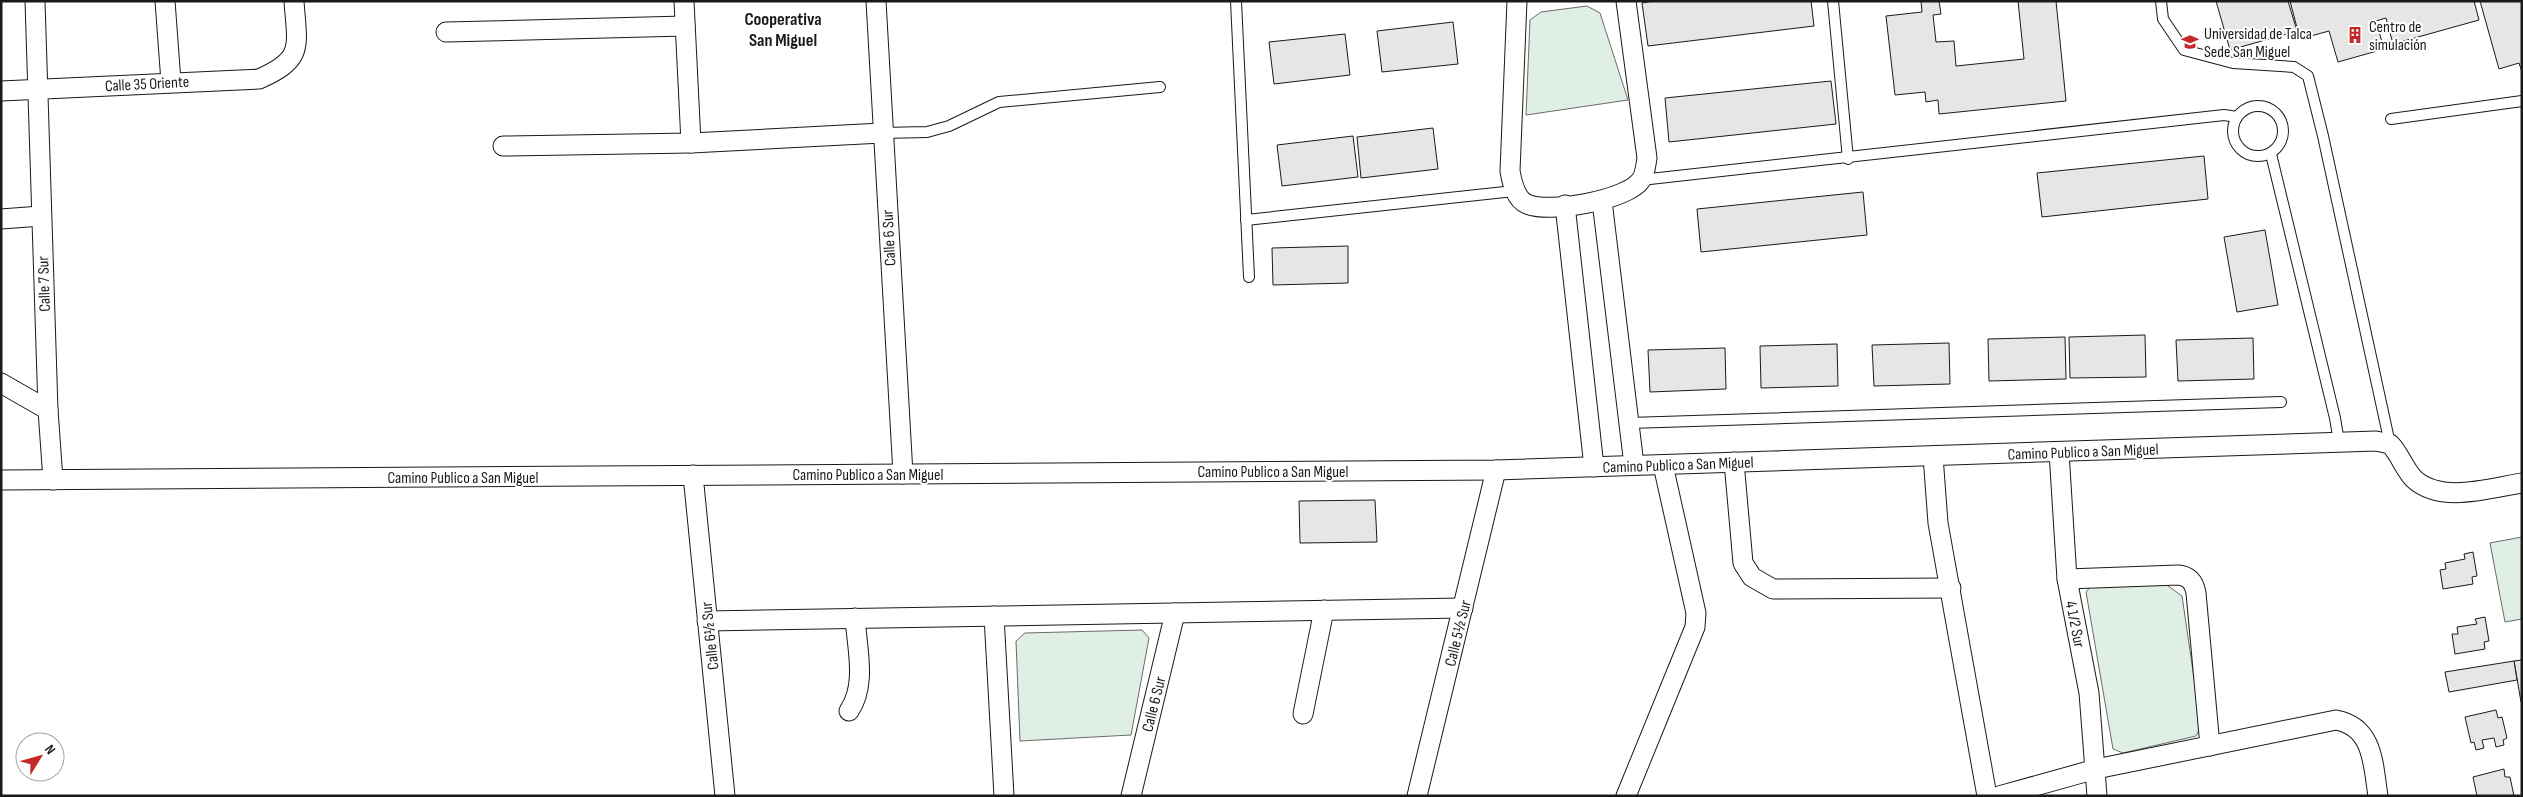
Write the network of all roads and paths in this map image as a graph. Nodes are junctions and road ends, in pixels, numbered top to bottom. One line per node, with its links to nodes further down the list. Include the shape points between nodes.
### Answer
1 (35, 1): 15 (street, Calle 7 Sur)
2 (165, 1): 13 (street)
3 (294, 1): 13 (street, Calle 35 Oriente, via 297,48 289,62 277,71 259,79)
4 (684, 1): 11 (street)
5 (876, 1): 20 (street, Calle 6 Sur)
6 (1236, 1): 31 (lane)
7 (1517, 1): 26 (street, via 1510,171)
8 (1626, 1): 25 (street, via 1648,158)
9 (1833, 1): 24 (lane)
10 (2161, 1): 38 (lane, via 2163,19 2184,50 2233,64 2294,67 2308,76)
11 (685, 26): 12 (street); 21 (street)
12 (446, 32)
13 (171, 82): 15 (street, Calle 35 Oriente)
14 (1160, 87): 20 (lane, via 999,102 949,126 927,132)
15 (39, 89): 16 (street, Calle 35 Oriente); 29 (street, Calle 7 Sur)
16 (1, 92)
17 (2522, 101): 19 (lane)
18 (2237, 117): 23 (lane, via 2233,132 2239,147 2252,156); 23 (lane, via 2242,111 2258,105 2274,111 2283,126 2283,135); 24 (lane)
19 (2391, 119)
20 (882, 133): 21 (street); 46 (street, Calle 6 Sur)
21 (691, 143): 22 (street)
22 (503, 146)
23 (2272, 154): 37 (lane)
24 (1848, 159): 25 (lane)
25 (1641, 180): 27 (street, via 1628,190)
26 (1514, 191): 28 (street, via 1526,204 1544,207); 31 (lane)
27 (1602, 201): 28 (street); 36 (street)
28 (1566, 205): 43 (street)
29 (41, 216): 30 (street); 35 (street, Calle 7 Sur)
30 (1, 219)
31 (1246, 220): 32 (lane)
32 (1249, 277)
33 (1, 383): 35 (street)
34 (2281, 402): 36 (lane)
35 (48, 410): 49 (street, Calle 7 Sur)
36 (1629, 423): 44 (street)
37 (2339, 442): 38 (street, Camino Publico a San Miguel); 39 (street, Camino Publico a San Miguel)
38 (2390, 444): 50 (street, via 2413,478 2431,489 2454,492)
39 (2059, 452): 40 (street, Camino Publico a San Miguel); 51 (street, 4 1/2 Sur)
40 (1933, 456): 41 (street, Camino Publico a San Miguel); 52 (street, via 1938,523)
41 (1734, 462): 42 (street, Camino Publico a San Miguel); 52 (street, via 1743,564 1752,577 1773,589)
42 (1664, 465): 44 (street, Camino Publico a San Miguel); 67 (street, via 1696,613 1695,627)
43 (1594, 466): 44 (street, Camino Publico a San Miguel); 45 (street, Camino Publico a San Miguel)
44 (1634, 466)
45 (1496, 470): 46 (street, Camino Publico a San Miguel); 53 (street, Calle 5½ Sur)
46 (903, 474): 47 (street, Camino Publico a San Miguel)
47 (693, 475): 49 (street, Camino Publico a San Miguel); 58 (street, Calle 6½ Sur)
48 (1, 480): 49 (street, Camino Publico a San Miguel)
49 (53, 480)
50 (2522, 483)
51 (2067, 579): 61 (street, via 2178,575 2189,578 2196,593); 62 (street, 4 1/2 Sur, via 2089,693)
52 (1951, 588): 68 (street)
53 (1463, 608): 54 (street); 66 (street, Calle 5½ Sur)
54 (1324, 610): 55 (street); 60 (street)
55 (1175, 613): 56 (street); 65 (street, Calle 6 Sur)
56 (994, 616): 57 (street); 64 (street)
57 (855, 618): 58 (street); 59 (street, via 860,681 857,697)
58 (708, 621): 63 (street, Calle 6½ Sur)
59 (849, 711)
60 (1302, 714)
61 (2210, 746): 62 (street); 71 (street, via 2327,722 2346,722 2362,732 2367,740)
62 (2096, 769): 69 (street); 70 (street, 4 1/2 Sur)
63 (725, 796)
64 (1004, 796)
65 (1131, 796)
66 (1417, 796)
67 (1626, 796)
68 (1987, 796)
69 (1999, 796)
70 (2097, 796)
71 (2378, 796)

